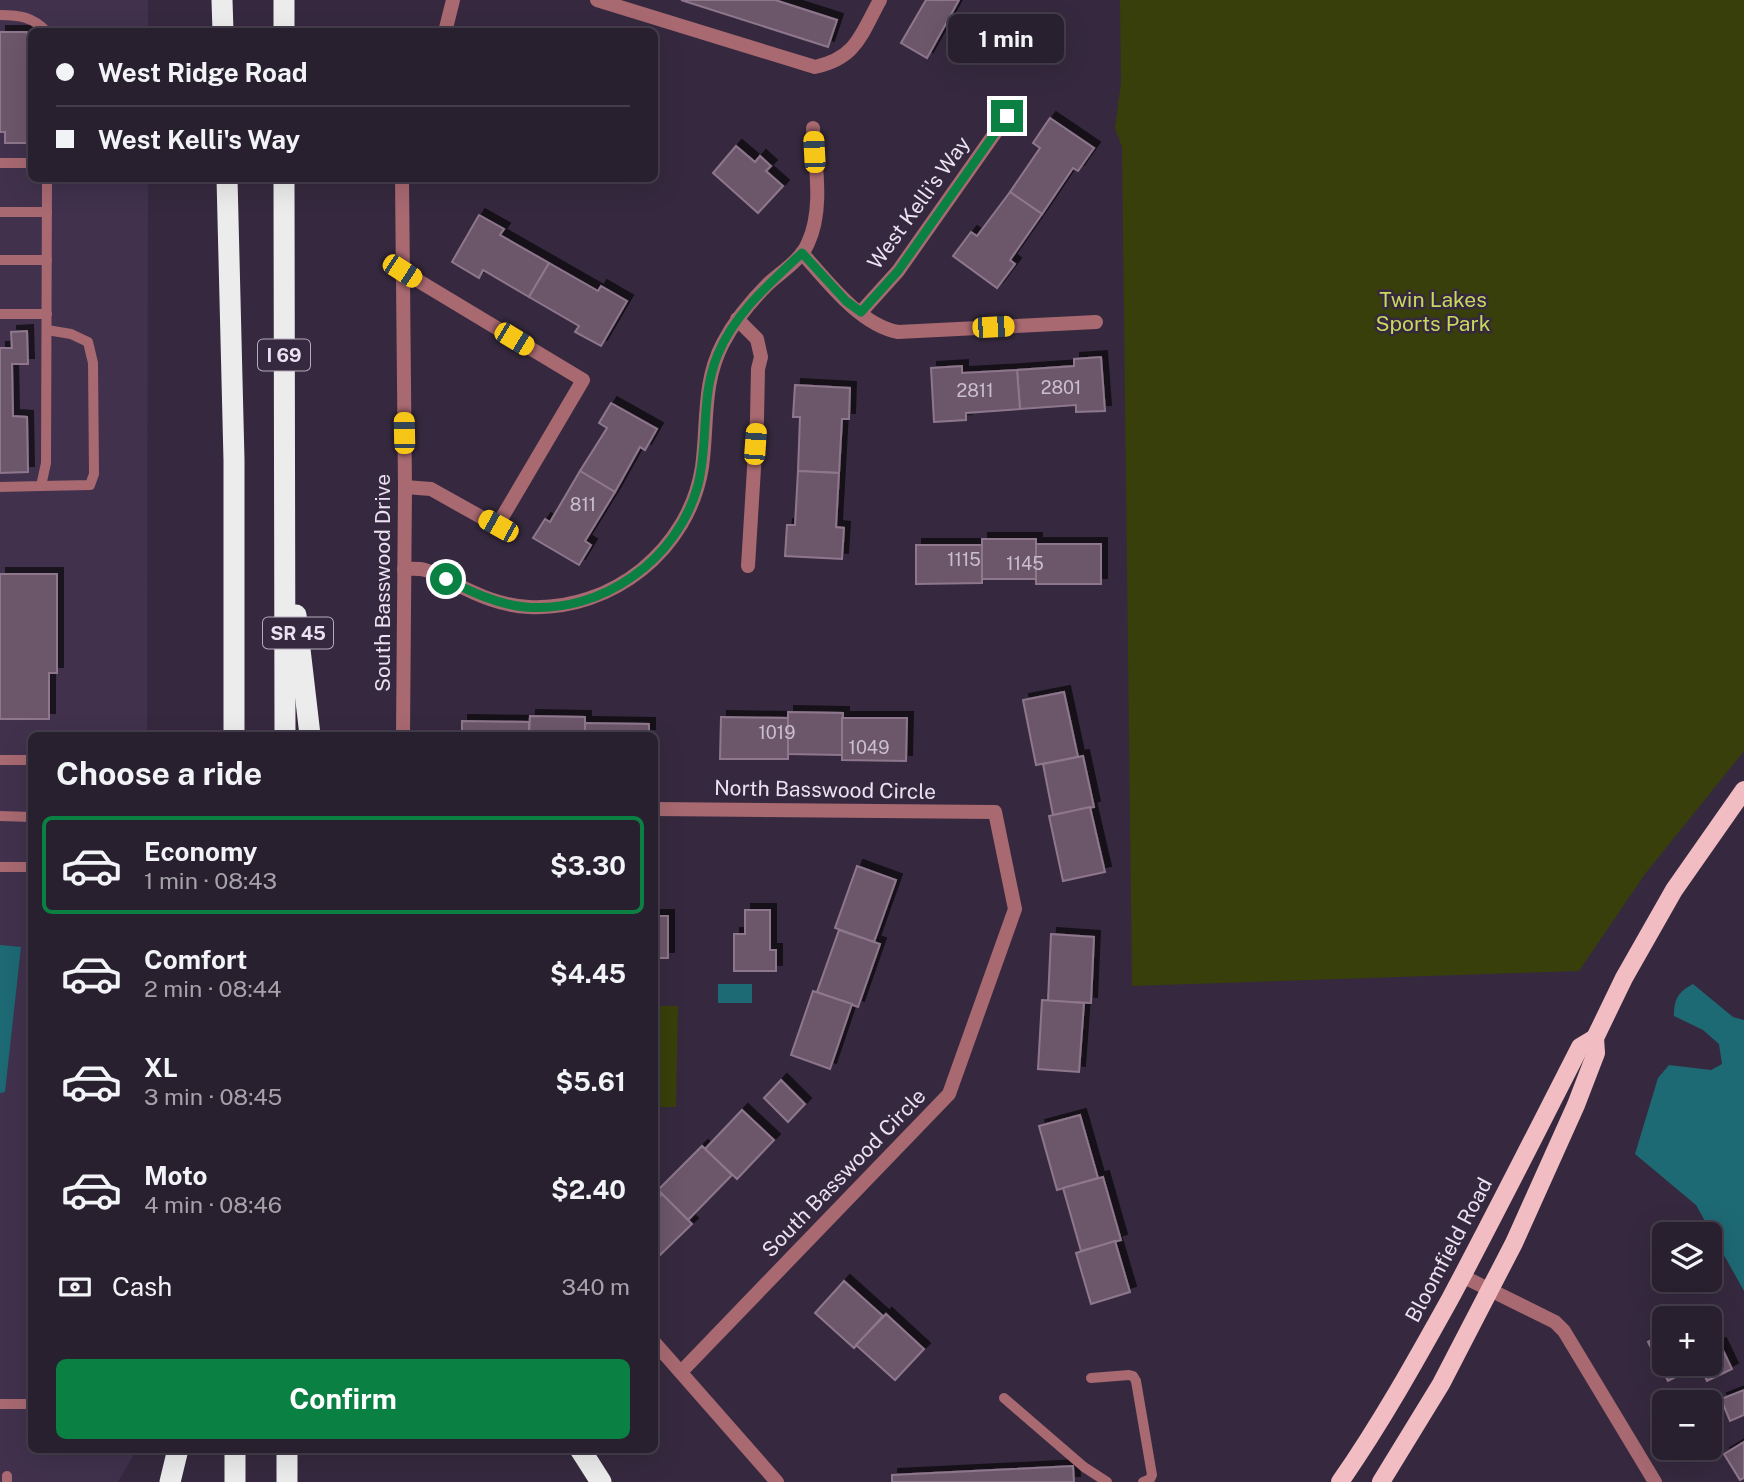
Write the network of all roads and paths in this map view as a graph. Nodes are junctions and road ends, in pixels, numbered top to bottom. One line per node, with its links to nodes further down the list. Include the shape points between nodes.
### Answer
1 (222, 0): 8 (highway)
2 (284, 0): 9 (highway)
3 (453, 0): 10 (street)
4 (597, 0): 5 (street, via 815,67 846,56)
5 (880, 0)
6 (0, 15): 7 (lane, via 23,16)
7 (43, 28)
8 (223, 28)
9 (284, 28)
10 (446, 28)
11 (1007, 116): 25 (street, West Kelli's Way, via 898,271)
12 (813, 128): 21 (street, via 816,218)
13 (0, 163): 14 (lane)
14 (28, 163)
15 (47, 182): 20 (lane)
16 (227, 182): 37 (highway, I 69)
17 (284, 182): 34 (highway, I 69)
18 (402, 182): 24 (street, South Basswood Drive)
19 (0, 212): 20 (lane)
20 (47, 212): 23 (lane)
21 (802, 253): 25 (street); 28 (street)
22 (0, 260): 23 (lane)
23 (47, 260): 27 (lane)
24 (402, 271): 33 (street, South Basswood Drive); 33 (street, via 583,380 498,526 431,489)
25 (861, 312): 29 (street, via 898,332)
26 (0, 314): 27 (lane)
27 (47, 314): 30 (lane)
28 (737, 319): 35 (street, via 757,339 761,357); 36 (street, via 711,375 702,466 687,514 654,560 631,578 584,601 527,607 486,598 426,570)
29 (1096, 322)
30 (47, 330): 32 (lane, via 46,463); 32 (lane, via 88,342 93,363 94,474 90,485)
31 (0, 486): 32 (lane)
32 (41, 486)
33 (405, 487): 36 (street, South Basswood Drive)
34 (285, 532): 40 (highway, I 69); 41 (highway, SR 45)
35 (748, 566)
36 (404, 569): 42 (street, South Basswood Drive)
37 (233, 692): 38 (highway); 39 (highway, I 69)
38 (228, 732)
39 (234, 732)
40 (285, 732)
41 (310, 732)
42 (403, 732)
43 (0, 760): 44 (lane)
44 (28, 760)
45 (1744, 790): 52 (main road, Bloomfield Road, via 1674,890)
46 (658, 809): 47 (street, North Basswood Circle)
47 (995, 812): 56 (street, South Basswood Circle, via 1015,909 949,1094)
48 (0, 816): 49 (lane)
49 (28, 817)
50 (0, 867): 51 (lane)
51 (28, 867)
52 (1595, 1038): 53 (main road, Bloomfield Road, via 1580,1047); 54 (main road, Bloomfield Road, via 1596,1054 1576,1105)
53 (1462, 1276): 54 (street); 72 (main road, Bloomfield Road, via 1385,1417)
54 (1490, 1290): 73 (main road, Bloomfield Road, via 1441,1384); 74 (street, via 1555,1322 1564,1331)
55 (658, 1346): 56 (street)
56 (681, 1372): 69 (street)
57 (1091, 1378): 71 (lane, via 1129,1375 1136,1381 1152,1475)
58 (1004, 1398): 70 (lane)
59 (0, 1404): 60 (lane)
60 (28, 1404)
61 (177, 1453): 65 (highway)
62 (235, 1453): 66 (highway)
63 (287, 1453): 67 (highway)
64 (583, 1453): 68 (highway)
65 (170, 1482)
66 (235, 1482)
67 (287, 1482)
68 (601, 1482)
69 (777, 1482)
70 (1107, 1482)
71 (1143, 1482)
72 (1340, 1482)
73 (1381, 1482)
74 (1655, 1482)

